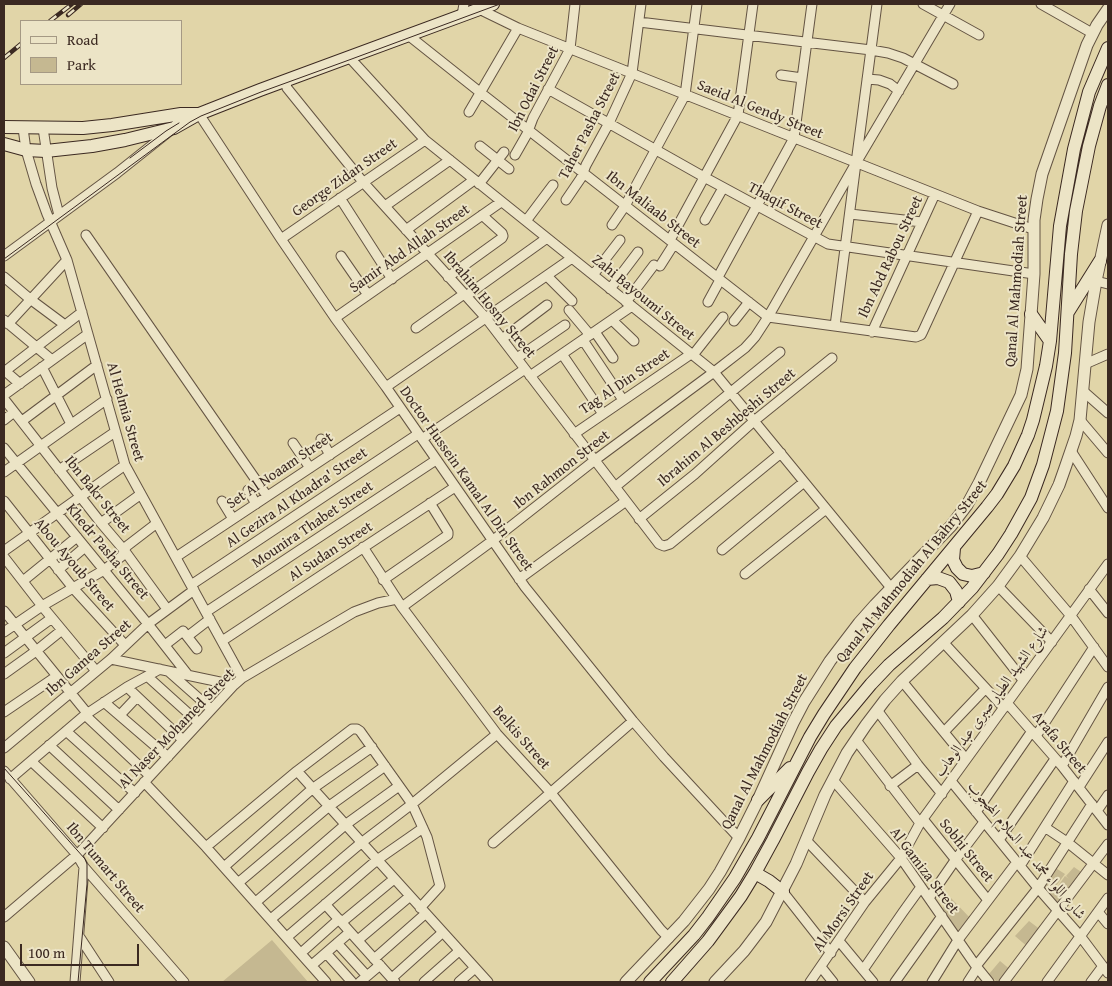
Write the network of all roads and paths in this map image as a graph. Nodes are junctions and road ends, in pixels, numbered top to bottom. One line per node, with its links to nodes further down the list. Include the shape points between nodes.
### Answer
1 (493, 4): 11 (main road)
2 (576, 4): 23 (street, Ibn Odai Street)
3 (641, 4): 15 (street, Taher Pasha Street)
4 (697, 4): 17 (street)
5 (753, 4): 20 (street)
6 (812, 4): 22 (street)
7 (877, 4): 25 (street)
8 (923, 4): 14 (street)
9 (950, 4): 14 (street, Ibn Rahmon Street)
10 (1041, 4): 18 (street)
11 (479, 9): 13 (main road); 16 (street, Saeid Al Gendy Street)
12 (1108, 9): 18 (street, Qanal Al Mahmodiah Street)
13 (463, 10): 19 (main road)
14 (943, 15): 21 (street); 27 (street, Ibn Rahmon Street)
15 (639, 22): 17 (street); 28 (street, Taher Pasha Street)
16 (518, 28): 23 (street, Saeid Al Gendy Street); 37 (street)
17 (694, 29): 20 (street); 38 (street)
18 (1092, 33): 85 (street, Qanal Al Mahmodiah Street, via 1042,174)
19 (408, 35): 26 (main road); 37 (street, Ibn Maliaab Street)
20 (749, 35): 22 (street); 41 (street)
21 (979, 35)
22 (807, 42): 25 (street); 30 (street)
23 (570, 48): 28 (street, Saeid Al Gendy Street); 35 (street, Ibn Odai Street)
24 (1108, 48): 139 (main road, Qanal Al Mahmodiah Al Bahry Street, via 1083,111 1069,172 1060,226)
25 (871, 50): 27 (street); 31 (street)
26 (348, 58): 32 (main road); 49 (street, Zahi Bayoumi Street)
27 (915, 64): 33 (street); 36 (street, Ibn Rahmon Street)
28 (632, 73): 38 (street, Saeid Al Gendy Street); 42 (street, Taher Pasha Street)
29 (781, 75): 30 (street)
30 (802, 78): 48 (street)
31 (867, 80): 36 (street, via 879,80); 59 (street)
32 (285, 81): 40 (main road); 63 (street, Ibrahim Hosny Street, via 287,88)
33 (952, 84)
34 (1108, 85): 122 (main road, via 1093,129 1080,188)
35 (548, 89): 42 (street, Thaqif Street); 47 (street, Ibn Odai Street)
36 (899, 91): 59 (street, Ibn Rahmon Street)
37 (481, 94): 39 (street); 47 (street, Ibn Maliaab Street)
38 (686, 94): 41 (street, Saeid Al Gendy Street); 53 (street)
39 (469, 112)
40 (199, 114): 45 (main road, via 83,128); 46 (main road); 89 (street, Doctor Hussein Kamal Al Din Street)
41 (738, 115): 48 (street, Saeid Al Gendy Street); 62 (street, Al Gezira Al Khadra' Street)
42 (609, 124): 53 (street, Thaqif Street); 61 (street, Taher Pasha Street)
43 (4, 127): 44 (main road)
44 (23, 128): 45 (main road); 52 (street, Al Helmia Street)
45 (43, 128): 54 (street)
46 (174, 128): 54 (main road, via 92,146); 76 (street)
47 (529, 130): 56 (street, Ibn Odai Street); 61 (street, Ibn Maliaab Street)
48 (794, 138): 59 (street, Saeid Al Gendy Street); 73 (street)
49 (425, 140): 57 (street, Zahi Bayoumi Street); 63 (street, George Zidan Street)
50 (4, 144): 52 (main road)
51 (480, 146): 58 (street)
52 (26, 150): 54 (main road); 79 (street, Al Helmia Street)
53 (656, 150): 62 (street, Thaqif Street); 72 (street)
54 (46, 151): 76 (street)
55 (504, 152): 58 (street)
56 (515, 155)
57 (450, 160): 64 (street, Zahi Bayoumi Street); 71 (street)
58 (498, 160): 60 (street); 64 (street)
59 (856, 162): 67 (street, Saeid Al Gendy Street); 75 (street); 87 (street, Ibn Rahmon Street)
60 (509, 169)
61 (583, 172): 69 (street, Taher Pasha Street); 72 (street, Ibn Maliaab Street)
62 (704, 177): 66 (street, Thaqif Street); 92 (street, Al Gezira Al Khadra' Street)
63 (363, 182): 68 (street, George Zidan Street); 71 (street, Ibrahim Hosny Street)
64 (477, 182): 70 (street, Zahi Bayoumi Street); 84 (street)
65 (554, 185): 80 (street)
66 (723, 188): 73 (street, Thaqif Street); 78 (street)
67 (935, 194): 74 (street, Saeid Al Gendy Street); 81 (street, Ibn Abd Rabou Street)
68 (340, 198): 89 (street, George Zidan Street); 108 (street)
69 (566, 200)
70 (501, 202): 77 (street, Samir Abd Allah Street); 80 (street, Zahi Bayoumi Street)
71 (385, 206): 84 (street, Ibrahim Hosny Street)
72 (625, 206): 82 (street); 92 (street, Ibn Maliaab Street)
73 (757, 206): 87 (street, Thaqif Street); 109 (street)
74 (978, 211): 85 (street, Saeid Al Gendy Street); 102 (street)
75 (850, 214): 81 (street); 93 (street)
76 (59, 215): 79 (street)
77 (482, 215): 95 (street, Samir Abd Allah Street); 107 (street, via 502,233 502,238)
78 (705, 220)
79 (51, 221): 97 (street); 100 (street, Al Helmia Street)
80 (526, 221): 88 (street, Zahi Bayoumi Street)
81 (922, 222): 96 (street, Ibn Abd Rabou Street)
82 (612, 225)
83 (1108, 225): 91 (street)
84 (406, 230): 95 (street, Ibrahim Hosny Street)
85 (1033, 230): 103 (street, Qanal Al Mahmodiah Street)
86 (86, 235): 195 (street)
87 (814, 237): 93 (street, Thaqif Street); 124 (street, Ibn Rahmon Street)
88 (547, 238): 99 (street, Zahi Bayoumi Street); 114 (street)
89 (281, 239): 125 (street, Doctor Hussein Kamal Al Din Street)
90 (620, 240): 105 (street)
91 (1106, 241): 101 (street)
92 (672, 242): 109 (street, Ibn Maliaab Street); 118 (street, Al Gezira Al Khadra' Street)
93 (845, 247): 96 (street, Thaqif Street); 132 (street)
94 (638, 252): 112 (street)
95 (428, 253): 107 (street, Ibrahim Hosny Street); 108 (street, Samir Abd Allah Street)
96 (907, 255): 102 (street, Thaqif Street); 134 (street, Ibn Abd Rabou Street)
97 (4, 256)
98 (341, 256): 113 (street)
99 (572, 258): 104 (street); 105 (street, Zahi Bayoumi Street)
100 (67, 260): 115 (street); 120 (street, Al Helmia Street)
101 (1100, 261): 110 (street); 122 (main road)
102 (955, 262): 103 (street, Thaqif Street); 134 (street, via 920,335 916,338)
103 (1034, 274): 121 (street, Qanal Al Mahmodiah Street)
104 (547, 276): 126 (street); 136 (street, via 571,305)
105 (593, 276): 112 (street, Zahi Bayoumi Street)
106 (4, 277): 115 (street)
107 (448, 277): 114 (street, Ibrahim Hosny Street)
108 (392, 279): 113 (street, Samir Abd Allah Street)
109 (719, 279): 116 (street); 117 (street, Ibn Maliaab Street)
110 (1096, 281): 111 (street); 149 (street)
111 (1108, 284)
112 (610, 289): 118 (street, Zahi Bayoumi Street)
113 (368, 295): 125 (street, Samir Abd Allah Street)
114 (465, 295): 126 (street, Ibrahim Hosny Street); 133 (street)
115 (30, 299): 129 (street); 130 (street)
116 (708, 302)
117 (749, 302): 124 (street, Ibn Maliaab Street); 128 (street)
118 (629, 304): 127 (street, Al Gezira Al Khadra' Street); 143 (street, Zahi Bayoumi Street)
119 (547, 305): 137 (street)
120 (82, 312): 130 (street); 135 (street, Al Helmia Street)
121 (1031, 314): 139 (main road); 234 (street, Qanal Al Mahmodiah Street, via 1024,382 979,482 956,521)
122 (1067, 314): 226 (main road, via 1060,392 1043,466 1023,514)
123 (723, 317): 143 (street, Tag Al Din Street)
124 (768, 317): 132 (street); 153 (street, Ibn Rahmon Street, via 745,348)
125 (335, 318): 156 (street, Doctor Hussein Kamal Al Din Street)
126 (486, 318): 137 (street, Ibrahim Hosny Street); 156 (street)
127 (612, 320): 136 (street, Al Gezira Al Khadra' Street); 138 (street)
128 (734, 321)
129 (6, 322): 140 (street)
130 (65, 325): 140 (street)
131 (565, 325): 145 (street)
132 (835, 326): 134 (street)
133 (416, 328)
134 (872, 332)
135 (88, 334): 148 (street); 150 (street, Al Helmia Street)
136 (589, 336): 142 (street, Al Gezira Al Khadra' Street); 146 (street); 162 (street)
137 (502, 339): 145 (street, Ibrahim Hosny Street)
138 (634, 341)
139 (1050, 341): 214 (main road, Qanal Al Mahmodiah Al Bahry Street, via 1040,393 1022,451 997,494)
140 (37, 347): 148 (street); 152 (street)
141 (780, 352): 157 (street)
142 (562, 354): 154 (street, Al Gezira Al Khadra' Street); 166 (street)
143 (692, 354): 153 (street, Zahi Bayoumi Street); 162 (street, Tag Al Din Street)
144 (1108, 354): 149 (street)
145 (517, 358): 154 (street, Ibrahim Hosny Street)
146 (613, 358)
147 (832, 358): 170 (street, Ibrahim Al Beshbeshi Street)
148 (52, 360): 151 (street)
149 (1085, 364): 158 (street)
150 (97, 365): 159 (street); 161 (street, Al Helmia Street)
151 (42, 368): 155 (street); 159 (street)
152 (4, 371): 155 (street)
153 (714, 372): 157 (street, Zahi Bayoumi Street); 184 (street, Ibn Rahmon Street)
154 (528, 373): 173 (street, Ibrahim Hosny Street); 174 (street, Al Gezira Al Khadra' Street)
155 (20, 384): 160 (street)
156 (386, 387): 163 (street, Doctor Hussein Kamal Al Din Street)
157 (731, 392): 170 (street, Zahi Bayoumi Street); 192 (street)
158 (1083, 392): 165 (street); 168 (street)
159 (57, 395): 169 (street); 171 (street)
160 (4, 397): 164 (street, Ibn Bakr Street)
161 (107, 399): 171 (street); 172 (street, Al Helmia Street)
162 (623, 400): 166 (street, Tag Al Din Street)
163 (400, 408): 174 (street, Doctor Hussein Kamal Al Din Street); 182 (street, Set Al Noaam Street)
164 (14, 412): 167 (street); 169 (street, Ibn Bakr Street)
165 (1108, 413)
166 (603, 414): 173 (street, Tag Al Din Street)
167 (4, 420)
168 (1080, 420): 179 (street); 181 (street)
169 (22, 421): 177 (street, Ibn Bakr Street)
170 (754, 421): 180 (street, Zahi Bayoumi Street); 205 (street, Ibrahim Al Beshbeshi Street)
171 (72, 424): 177 (street)
172 (115, 432): 186 (street, Al Helmia Street); 188 (street)
173 (574, 434): 184 (street, Ibrahim Hosny Street)
174 (420, 436): 183 (street, Doctor Hussein Kamal Al Din Street); 233 (street, Al Gezira Al Khadra' Street)
175 (321, 439): 182 (street)
176 (294, 443): 187 (street)
177 (40, 446): 185 (street); 188 (street, Ibn Bakr Street)
178 (4, 448): 185 (street, Khedr Pasha Street)
179 (1071, 450): 202 (street); 218 (street, via 1051,502)
180 (781, 453): 190 (street, Zahi Bayoumi Street); 205 (street, Ibrahim Hosny Street, via 670,544 659,544)
181 (1108, 453)
182 (330, 455): 187 (street, Set Al Noaam Street)
183 (436, 460): 191 (street, Doctor Hussein Kamal Al Din Street); 243 (street, Mounira Thabet Street)
184 (594, 460): 192 (street, Ibrahim Hosny Street); 211 (street, Ibn Rahmon Street)
185 (16, 463): 189 (street); 204 (street, Khedr Pasha Street)
186 (125, 465): 194 (street, Al Helmia Street); 196 (street)
187 (310, 468): 195 (street, Set Al Noaam Street)
188 (59, 470): 196 (street, Ibn Bakr Street)
189 (4, 472)
190 (804, 482): 203 (street, Zahi Bayoumi Street); 216 (street)
191 (454, 487): 200 (street, Al Sudan Street); 211 (street, Doctor Hussein Kamal Al Din Street)
192 (615, 487): 199 (street, Ibrahim Hosny Street)
193 (248, 490): 201 (street)
194 (140, 494): 207 (street); 208 (street, Al Helmia Street)
195 (268, 496): 201 (street, Set Al Noaam Street)
196 (80, 497): 204 (street); 207 (street, Ibn Bakr Street)
197 (4, 501): 209 (street, Abou Ayoub Street)
198 (222, 501): 206 (street)
199 (626, 501): 205 (street, Ibrahim Hosny Street); 227 (street)
200 (430, 503): 213 (street, Al Sudan Street); 228 (street, via 448,535)
201 (256, 504): 206 (street, Set Al Noaam Street)
202 (1108, 508)
203 (826, 509): 225 (street); 234 (street, Zahi Bayoumi Street)
204 (57, 513): 209 (street); 210 (street, Khedr Pasha Street)
205 (639, 518)
206 (233, 519): 219 (street, Set Al Noaam Street)
207 (101, 523): 215 (street, Ibn Bakr Street)
208 (157, 523): 215 (street); 219 (street, Al Helmia Street)
209 (29, 533): 217 (street); 221 (street, Abou Ayoub Street)
210 (76, 537): 212 (street, Khedr Pasha Street); 221 (street)
211 (492, 541): 227 (street, Doctor Hussein Kamal Al Din Street); 237 (street, Ibn Rahmon Street)
212 (85, 547): 223 (street); 224 (street, Khedr Pasha Street)
213 (363, 547): 228 (street, Belkis Street); 252 (street, Al Sudan Street)
214 (954, 548): 226 (main road, via 953,560 963,574); 229 (main road, Qanal Al Mahmodiah Al Bahry Street)
215 (124, 550): 224 (street, via 122,556); 239 (street, Ibn Bakr Street)
216 (722, 550)
217 (4, 551)
218 (1020, 556): 231 (street); 244 (street)
219 (176, 557): 233 (street, Al Helmia Street)
220 (4, 558): 230 (street)
221 (50, 559): 223 (street, Abou Ayoub Street); 230 (street)
222 (1108, 564): 235 (street, شارع الشهيد الطيار صبرى عبد الوهاب)
223 (58, 570): 232 (street, Abou Ayoub Street)
224 (104, 570): 232 (street); 246 (street, Khedr Pasha Street)
225 (745, 574)
226 (984, 574): 236 (main road)
227 (519, 579): 285 (street, Doctor Hussein Kamal Al Din Street)
228 (383, 580): 237 (street, Belkis Street)
229 (927, 580): 236 (main road, via 938,578 949,582); 300 (main road, Qanal Al Mahmodiah Al Bahry Street, via 855,668)
230 (23, 581): 238 (street)
231 (998, 586): 242 (street); 254 (street)
232 (73, 588): 238 (street); 255 (street, Abou Ayoub Street)
233 (192, 588): 239 (street, Ibn Gamea Street); 243 (street, Al Helmia Street)
234 (892, 589): 319 (street, Qanal Al Mahmodiah Street, via 854,629 817,681 793,723)
235 (1089, 589): 241 (street); 244 (street, شارع الشهيد الطيار صبرى عبد الوهاب)
236 (959, 602): 348 (main road, via 870,684 836,726 821,748)
237 (399, 603): 269 (street, Al Naser Mohamed Street, via 378,603 354,612); 290 (street, Belkis Street)
238 (42, 606): 245 (street); 247 (street)
239 (167, 609): 246 (street, Ibn Gamea Street)
240 (4, 613): 247 (street)
241 (1108, 613)
242 (972, 615): 253 (street); 270 (street)
243 (208, 616): 250 (street, Mounira Thabet Street); 252 (street, Al Helmia Street)
244 (1071, 616): 254 (street, شارع الشهيد الطيار صبرى عبد الوهاب); 257 (street)
245 (52, 618): 248 (street); 251 (street)
246 (148, 624): 255 (street, Ibn Gamea Street); 256 (street, Khedr Pasha Street)
247 (15, 625): 249 (street); 251 (street)
248 (62, 630): 259 (street); 264 (street)
249 (4, 632)
250 (188, 636): 256 (street, Mounira Thabet Street, via 182,632); 258 (street)
251 (26, 638): 259 (street); 260 (street)
252 (222, 640): 269 (street, Al Helmia Street)
253 (943, 642): 271 (street); 275 (street, Arafa Street)
254 (1052, 642): 270 (street, شارع الشهيد الطيار صبرى عبد الوهاب)
255 (125, 645): 261 (street, Ibn Gamea Street)
256 (165, 645): 266 (street, Khedr Pasha Street)
257 (1094, 647): 262 (street); 289 (street)
258 (197, 649)
259 (36, 651): 265 (street); 267 (street)
260 (4, 653)
261 (111, 659): 263 (street); 264 (street, Ibn Gamea Street)
262 (1108, 667)
263 (164, 670): 266 (street); 268 (street); 280 (street)
264 (96, 671): 276 (street, Ibn Gamea Street)
265 (4, 674)
266 (188, 675): 272 (street)
267 (57, 676): 276 (street); 282 (street)
268 (147, 676): 274 (street); 286 (street)
269 (242, 678): 272 (street, Al Naser Mohamed Street)
270 (1024, 680): 279 (street, شارع الشهيد الطيار صبرى عبد الوهاب)
271 (902, 681): 281 (street); 288 (street)
272 (234, 685): 280 (street, Al Naser Mohamed Street)
273 (1108, 687): 304 (street)
274 (127, 688): 277 (street); 278 (street)
275 (985, 689): 279 (street, Arafa Street); 288 (street)
276 (71, 692): 283 (street); 296 (street, Ibn Gamea Street)
277 (137, 697): 284 (street); 291 (street)
278 (104, 702): 283 (street); 284 (street)
279 (1005, 706): 289 (street, Arafa Street); 298 (street, شارع الشهيد الطيار صبرى عبد الوهاب)
280 (211, 709): 286 (street, Al Naser Mohamed Street)
281 (877, 710): 292 (street); 302 (street)
282 (4, 712)
283 (86, 714): 287 (street); 308 (street)
284 (120, 716): 297 (street)
285 (633, 721): 316 (street); 332 (street, Doctor Hussein Kamal Al Din Street)
286 (199, 722): 291 (street, Al Naser Mohamed Street)
287 (66, 731): 294 (street); 315 (street)
288 (944, 732): 298 (street)
289 (1034, 733): 299 (street, Arafa Street); 324 (street)
290 (497, 734): 316 (street, Belkis Street); 320 (street)
291 (183, 740): 297 (street, Al Naser Mohamed Street)
292 (856, 740): 309 (street); 313 (street, Sobhi Street)
293 (1108, 742): 311 (street)
294 (49, 746): 301 (street); 323 (street)
295 (372, 747): 303 (street); 306 (street, via 360,730 354,729); 314 (street)
296 (4, 748)
297 (168, 757): 308 (street, Al Naser Mohamed Street)
298 (966, 759): 310 (street, شارع الشهيد الطيار صبرى عبد الوهاب)
299 (1056, 759): 304 (street, Arafa Street); 334 (street)
300 (797, 761): 319 (main road); 404 (main road, Qanal Al Mahmodiah Al Bahry Street, via 747,859 722,898 694,935)
301 (31, 762): 307 (street); 329 (street)
302 (918, 765): 313 (street); 317 (street)
303 (385, 766): 312 (street); 321 (street)
304 (1062, 766): 311 (street, Arafa Street)
305 (4, 771): 307 (street, Ibn Tumart Street)
306 (297, 771): 314 (street); 339 (street)
307 (10, 779): 340 (street, Ibn Tumart Street)
308 (147, 779): 315 (street, Al Naser Mohamed Street); 339 (street)
309 (833, 780): 333 (street); 341 (street, Al Gamiza Street)
310 (951, 781): 317 (street, شارع الشهيد الطيار صبرى عبد الوهاب); 324 (street, شارع اللواء محمد عبد السلام المحجوب)
311 (1076, 784): 322 (street, Arafa Street); 331 (street)
312 (399, 786): 320 (street); 327 (street)
313 (890, 786): 325 (street, Sobhi Street)
314 (312, 789): 321 (street); 347 (street)
315 (135, 793): 323 (street, Al Naser Mohamed Street)
316 (551, 793): 337 (street); 375 (street, Belkis Street)
317 (942, 794): 325 (street, شارع الشهيد الطيار صبرى عبد الوهاب)
318 (1108, 795): 322 (street)
319 (758, 800): 332 (street, Qanal Al Mahmodiah Street)
320 (412, 804): 330 (street); 336 (street)
321 (328, 807): 327 (street); 351 (street)
322 (1094, 807): 328 (street, Arafa Street); 335 (street)
323 (119, 810): 329 (street, Al Naser Mohamed Street)
324 (976, 812): 326 (street, شارع اللواء محمد عبد السلام المحجوب)
325 (922, 821): 341 (street, شارع الشهيد الطيار صبرى عبد الوهاب); 342 (street, Sobhi Street)
326 (984, 822): 334 (street, شارع اللواء محمد عبد السلام المحجوب); 342 (street)
327 (345, 825): 336 (street); 359 (street)
328 (1108, 825)
329 (103, 828): 340 (street, Al Naser Mohamed Street)
330 (423, 828): 343 (street); 362 (street, via 440,886)
331 (1046, 828): 335 (street); 345 (street)
332 (739, 838): 375 (street, Qanal Al Mahmodiah Street, via 709,889)
333 (806, 840): 354 (street); 360 (street)
334 (999, 840): 345 (street, شارع اللواء محمد عبد السلام المحجوب)
335 (1067, 842): 344 (street); 353 (street)
336 (361, 843): 343 (street); 367 (street)
337 (493, 843)
338 (1108, 844): 344 (street)
339 (206, 847): 347 (street)
340 (77, 854): 346 (street, Ibn Tumart Street); 366 (street, Al Naser Mohamed Street)
341 (901, 858): 352 (street, Al Gamiza Street); 360 (street, Al Morsi Street)
342 (956, 859): 356 (street); 358 (street, Sobhi Street)
343 (377, 860): 350 (street); 361 (street)
344 (1094, 863): 349 (street); 363 (street)
345 (1019, 864): 353 (street, شارع اللواء محمد عبد السلام المحجوب); 358 (street)
346 (84, 867): 372 (street); 397 (street, Ibn Tumart Street)
347 (224, 867): 351 (street)
348 (755, 873): 354 (main road); 405 (main road, via 725,919)
349 (1108, 875)
350 (394, 879): 355 (street); 368 (street)
351 (238, 883): 359 (street)
352 (921, 887): 356 (street, Al Gamiza Street); 390 (street)
353 (1038, 888): 363 (street, شارع اللواء محمد عبد السلام المحجوب); 388 (street)
354 (782, 892): 384 (street); 406 (street, via 756,937)
355 (410, 897): 362 (street); 376 (street)
356 (929, 898): 365 (street, Al Gamiza Street)
357 (1108, 898): 364 (street)
358 (987, 900): 377 (street)
359 (256, 902): 367 (street)
360 (865, 902): 378 (street, Al Morsi Street)
361 (325, 904): 368 (street); 373 (street)
362 (423, 911): 371 (street); 385 (street)
363 (1058, 911): 374 (street, شارع اللواء محمد عبد السلام المحجوب); 414 (street)
364 (1098, 912): 369 (street); 374 (street)
365 (942, 916): 377 (street, Al Gamiza Street); 410 (street)
366 (4, 918)
367 (271, 919): 373 (street)
368 (340, 921): 370 (street); 382 (street)
369 (1108, 924)
370 (350, 932): 376 (street); 379 (street)
371 (442, 933): 381 (street); 393 (street)
372 (79, 936): 395 (street); 396 (street)
373 (287, 937): 382 (street)
374 (1081, 937): 391 (street, شارع اللواء محمد عبد السلام المحجوب); 415 (street)
375 (669, 938): 403 (street, Qanal Al Mahmodiah Street)
376 (358, 940): 385 (street)
377 (958, 940): 388 (street, Al Gamiza Street); 411 (street)
378 (839, 941): 384 (street, Al Morsi Street); 390 (street)
379 (337, 943): 383 (street); 392 (street)
380 (4, 947): 394 (street)
381 (459, 951): 389 (street); 400 (street)
382 (301, 953): 386 (street)
383 (326, 953): 386 (street); 399 (street)
384 (831, 953): 387 (street, Al Morsi Street)
385 (377, 962): 392 (street); 393 (street)
386 (312, 965): 398 (street)
387 (821, 967): 407 (street, Al Morsi Street); 408 (street)
388 (977, 967): 412 (street); 413 (street, Al Gamiza Street)
389 (475, 968): 401 (street); 402 (street)
390 (863, 970): 409 (street)
391 (1105, 970): 416 (street)
392 (364, 979)
393 (394, 980)
394 (30, 982)
395 (75, 982)
396 (109, 982)
397 (184, 982)
398 (326, 982)
399 (352, 982)
400 (424, 982)
401 (459, 982)
402 (488, 982)
403 (626, 982)
404 (650, 982)
405 (672, 982)
406 (715, 982)
407 (810, 982)
408 (833, 982)
409 (873, 982)
410 (895, 982)
411 (932, 982)
412 (968, 982)
413 (989, 982)
414 (1004, 982)
415 (1047, 982)
416 (1091, 982)

